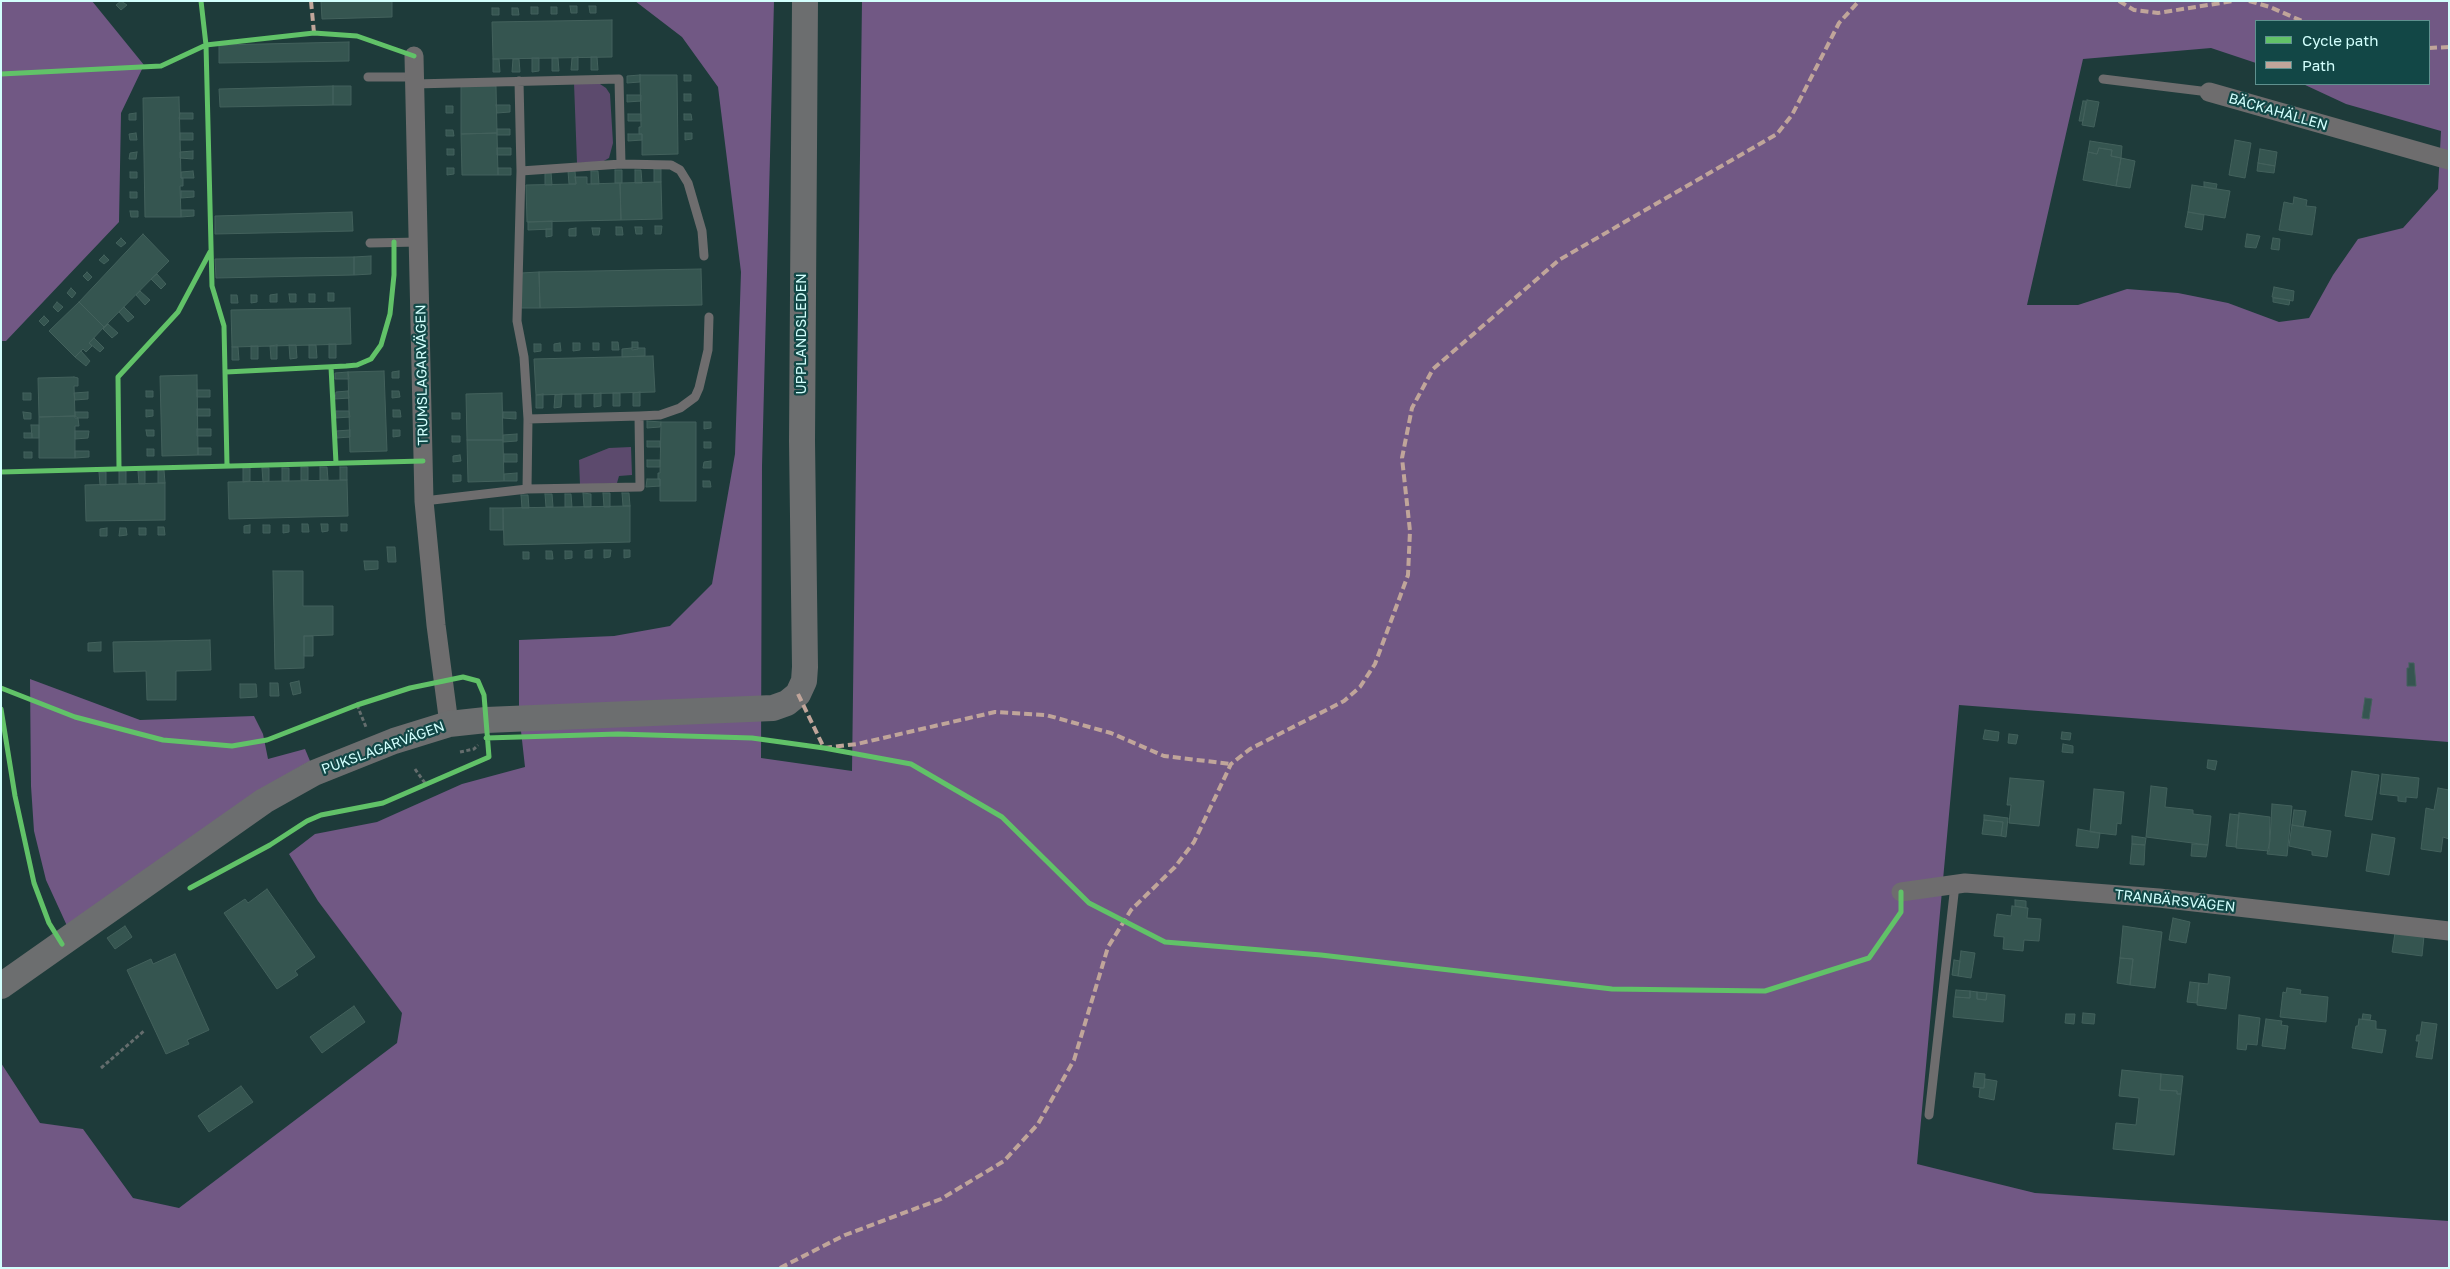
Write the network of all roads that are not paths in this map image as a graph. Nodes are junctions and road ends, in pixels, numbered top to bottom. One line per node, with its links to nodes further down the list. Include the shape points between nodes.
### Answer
1 (804, 1): 19 (street, UPPLANDSLEDEN, via 802,441)
2 (414, 56): 5 (street, TRUMSLAGARVÄGEN)
3 (368, 77): 5 (lane)
4 (2103, 79): 7 (lane, BÄCKAHÄLLEN)
5 (414, 80): 6 (lane); 11 (street, TRUMSLAGARVÄGEN)
6 (520, 81): 9 (lane, via 619,79); 10 (lane)
7 (2209, 92): 8 (street, BÄCKAHÄLLEN)
8 (2449, 160)
9 (621, 164): 10 (lane); 13 (lane, via 671,166 680,170 696,209)
10 (521, 171): 16 (lane, via 517,321 524,357)
11 (419, 242): 12 (lane); 18 (street, TRUMSLAGARVÄGEN)
12 (370, 243)
13 (704, 256)
14 (709, 317): 15 (lane, via 708,350 695,397 670,412)
15 (639, 416): 16 (lane); 17 (lane, via 640,486)
16 (528, 419): 17 (lane)
17 (527, 489): 18 (lane)
18 (424, 501): 20 (street, TRUMSLAGARVÄGEN)
19 (806, 667): 20 (street, PUKSLAGARVÄGEN, via 798,694 773,708 521,717)
20 (449, 724): 24 (street, PUKSLAGARVÄGEN, via 394,741 332,766 264,801)
21 (1955, 885): 22 (street, TRANBÄRSVÄGEN); 23 (street, TRANBÄRSVÄGEN, via 1965,883 2159,898); 25 (lane)
22 (1901, 892)
23 (2449, 931)
24 (1, 986)
25 (1930, 1115)

